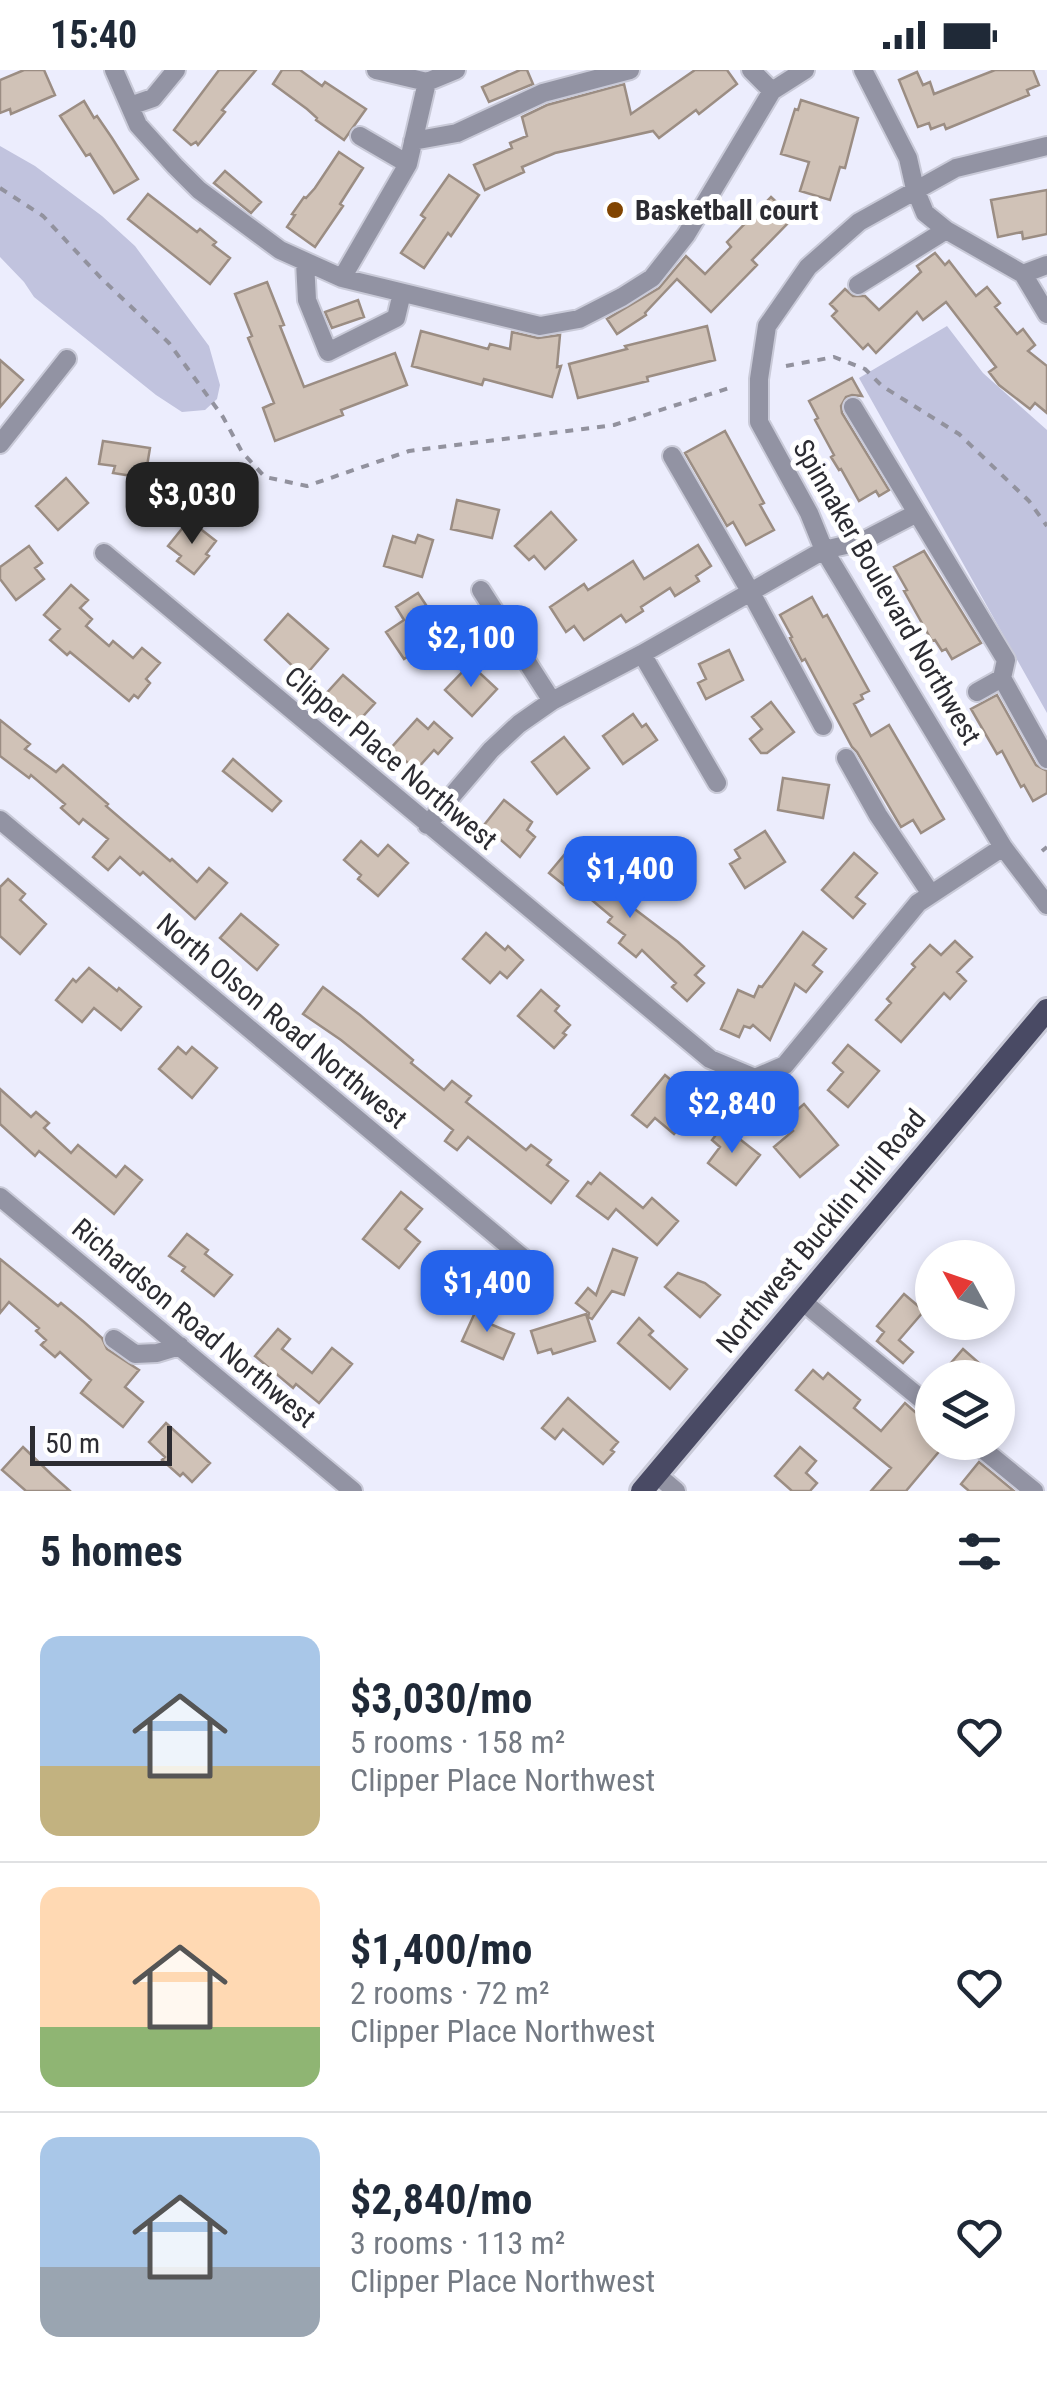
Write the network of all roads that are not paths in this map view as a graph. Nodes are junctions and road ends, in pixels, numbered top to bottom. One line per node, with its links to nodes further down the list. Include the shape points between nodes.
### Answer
1 (114, 70): 11 (street)
2 (176, 70): 11 (street, via 153,98)
3 (376, 70): 9 (street)
4 (456, 70): 9 (street)
5 (630, 70): 13 (street, via 543,93 457,134)
6 (751, 70): 10 (street)
7 (805, 70): 10 (street)
8 (863, 70): 16 (street, via 908,158)
9 (427, 82): 13 (street)
10 (772, 91): 23 (street, via 686,235 652,278 622,297 578,319 540,326)
11 (130, 106): 18 (street, via 138,125 199,190)
12 (360, 136): 15 (street)
13 (413, 141): 15 (street)
14 (1047, 146): 16 (street, Spinnaker Boulevard Northwest, via 956,168)
15 (408, 164): 21 (street)
16 (915, 190): 17 (street, via 925,213); 30 (street, Spinnaker Boulevard Northwest, via 859,222 808,267 766,326 759,422)
17 (946, 230): 20 (street); 22 (street)
18 (305, 262): 21 (street); 23 (street, via 307,300 328,352 396,318)
19 (1047, 265): 20 (street)
20 (1022, 274): 24 (street)
21 (342, 278): 23 (street)
22 (858, 285)
23 (402, 293)
24 (1047, 314)
25 (67, 359): 27 (street)
26 (852, 407): 29 (street)
27 (0, 444)
28 (672, 456): 33 (street)
29 (918, 513): 30 (street, via 863,542); 35 (street, via 1006,660)
30 (824, 550): 33 (street); 44 (street, Spinnaker Boulevard Northwest)
31 (104, 554): 43 (street, Clipper Place Northwest)
32 (481, 590): 37 (street)
33 (750, 592): 34 (street); 38 (street)
34 (642, 654): 37 (street); 41 (street)
35 (1002, 678): 36 (street); 40 (street)
36 (977, 692)
37 (552, 700): 43 (street, via 491,750)
38 (823, 726)
39 (846, 758): 45 (street)
40 (1047, 759)
41 (718, 783)
42 (0, 820): 49 (street, North Olson Road Northwest)
43 (427, 825): 45 (street, Clipper Place Northwest, via 710,1058 756,1078 785,1065)
44 (1003, 847): 45 (street, Clipper Place Northwest); 46 (street, Spinnaker Boulevard Northwest)
45 (931, 894)
46 (1047, 905)
47 (1047, 1010): 50 (main road, Northwest Bucklin Hill Road)
48 (0, 1197): 52 (street, Richardson Road Northwest)
49 (529, 1263)
50 (802, 1301): 53 (street); 55 (main road, Northwest Bucklin Hill Road)
51 (114, 1339): 52 (street, via 135,1354)
52 (180, 1346): 56 (street, Richardson Road Northwest)
53 (915, 1394)
54 (996, 1460): 58 (street)
55 (649, 1482): 57 (street)
56 (354, 1491)
57 (676, 1491)
58 (1034, 1491)

